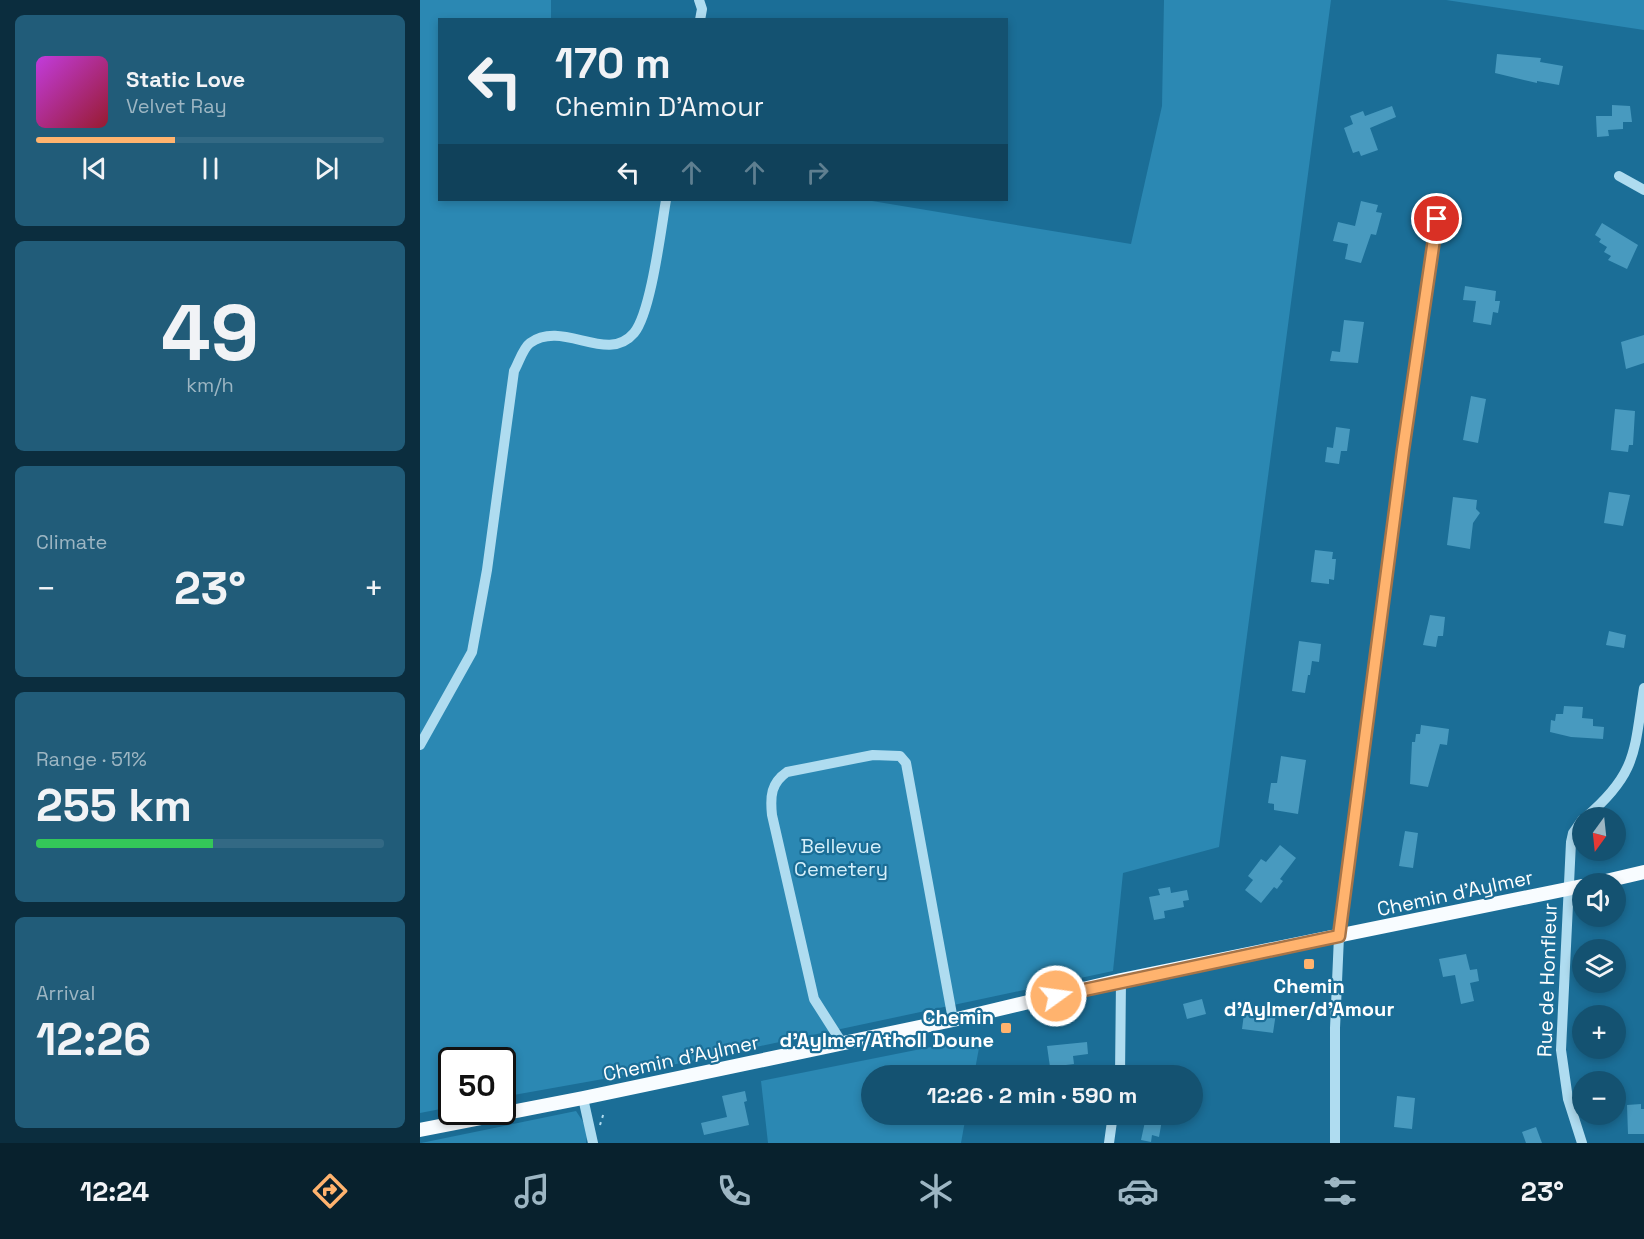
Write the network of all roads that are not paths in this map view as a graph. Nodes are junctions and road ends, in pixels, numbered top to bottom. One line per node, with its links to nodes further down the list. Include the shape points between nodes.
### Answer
1 (699, 0): 2 (street)
2 (700, 18)
3 (1619, 176): 4 (street)
4 (1644, 189)
5 (666, 201): 8 (street, via 645,310 635,333 620,344 598,345 567,335 541,337 528,344 514,371 472,652)
6 (1437, 219): 15 (street)
7 (1644, 688): 9 (street, Rue de Honfleur, via 1629,768 1613,793)
8 (420, 745)
9 (1597, 807)
10 (1572, 838): 14 (street, Rue de Honfleur)
11 (1644, 872): 12 (main road)
12 (1626, 876)
13 (1572, 888): 14 (main road, Chemin d'Aylmer)
14 (1568, 889): 15 (main road, Chemin d'Aylmer); 26 (street, Rue de Honfleur, via 1561,1050 1568,1099)
15 (1339, 936): 16 (main road, Chemin d'Aylmer); 25 (street)
16 (1121, 980): 17 (main road, Chemin d'Aylmer); 19 (street)
17 (953, 1020): 18 (main road, Chemin d'Aylmer); 18 (street, via 906,763 900,756 873,755 787,772 773,787 772,814 814,999)
18 (842, 1043): 20 (main road, Chemin d'Aylmer)
19 (1120, 1065)
20 (583, 1098): 22 (main road, Chemin d'Aylmer); 23 (street)
21 (1111, 1125): 24 (street)
22 (420, 1130)
23 (593, 1143)
24 (1109, 1143)
25 (1335, 1143)
26 (1582, 1143)

